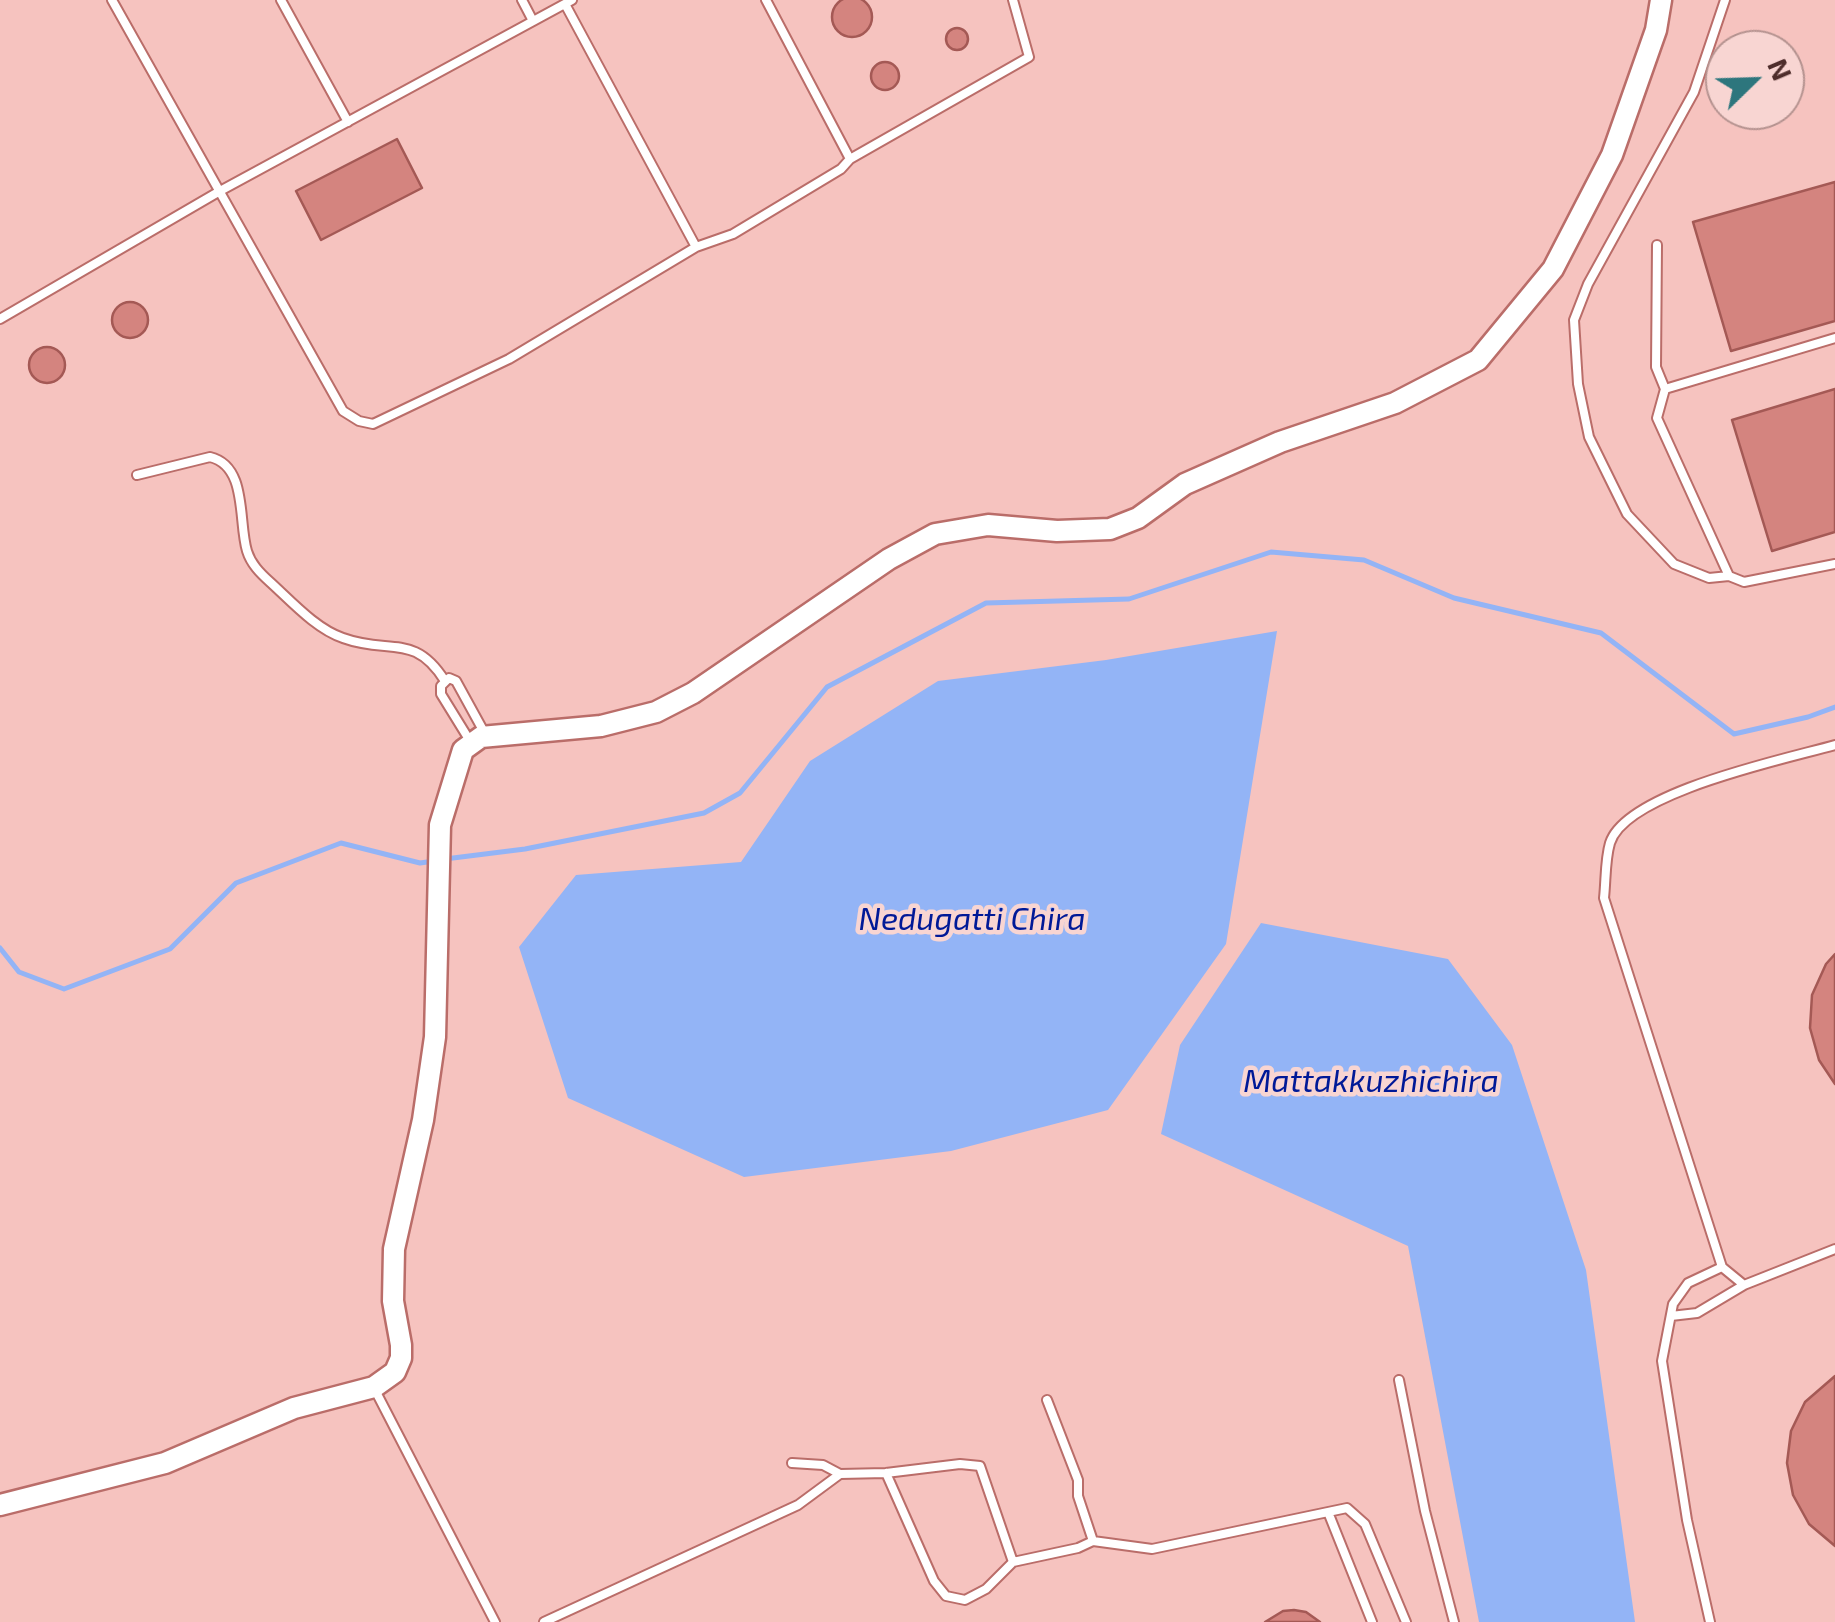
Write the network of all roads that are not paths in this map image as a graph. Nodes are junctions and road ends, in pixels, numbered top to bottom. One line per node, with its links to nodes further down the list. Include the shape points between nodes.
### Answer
1 (112, 0): 12 (lane)
2 (281, 0): 10 (lane)
3 (522, 0): 9 (lane)
4 (766, 0): 11 (lane)
5 (1012, 0): 11 (lane, via 1030,57)
6 (1662, 0): 22 (main road, via 1612,155 1554,269 1478,360 1395,403 1185,484 1110,530 988,525 935,534 656,712 601,726)
7 (1725, 0): 20 (lane, via 1694,92 1574,320 1589,437 1628,514 1674,564 1709,578)
8 (568, 2): 9 (lane); 14 (lane)
9 (533, 21): 10 (lane)
10 (348, 122): 12 (lane)
11 (850, 159): 14 (lane, via 733,234)
12 (220, 191): 14 (lane, via 343,410 373,424 509,359); 15 (lane)
13 (1657, 245): 17 (lane, via 1656,367)
14 (696, 247)
15 (0, 320)
16 (1835, 338): 17 (lane)
17 (1665, 389): 20 (lane, via 1657,418)
18 (137, 475): 21 (lane, via 210,456 221,460 237,486 247,553 256,568 327,631 418,650)
19 (1835, 564): 20 (lane, via 1744,582)
20 (1728, 576)
21 (445, 681): 22 (lane, via 441,694); 22 (lane, via 456,681)
22 (478, 739): 29 (main road, via 463,750 440,825 435,1037 394,1249 401,1358 395,1372)
23 (1835, 744): 25 (lane, via 1683,789 1632,815 1611,840 1604,898)
24 (1835, 1249): 26 (lane)
25 (1722, 1267): 26 (lane); 27 (lane, via 1688,1283)
26 (1744, 1285): 27 (lane, via 1697,1313)
27 (1672, 1316): 43 (lane, via 1662,1361)
28 (1399, 1380): 42 (lane)
29 (374, 1387): 34 (main road, via 294,1408 165,1462); 38 (lane)
30 (1047, 1400): 36 (lane, via 1078,1480)
31 (792, 1462): 33 (lane)
32 (886, 1473): 33 (lane); 37 (lane, via 980,1466); 37 (lane, via 946,1596 976,1595)
33 (840, 1474): 39 (lane, via 798,1504)
34 (0, 1504)
35 (1328, 1512): 36 (lane, via 1152,1549); 40 (lane); 41 (lane, via 1347,1508 1365,1524)
36 (1092, 1541): 37 (lane)
37 (1013, 1562)
38 (495, 1622)
39 (544, 1622)
40 (1372, 1622)
41 (1406, 1622)
42 (1454, 1622)
43 (1710, 1622)

